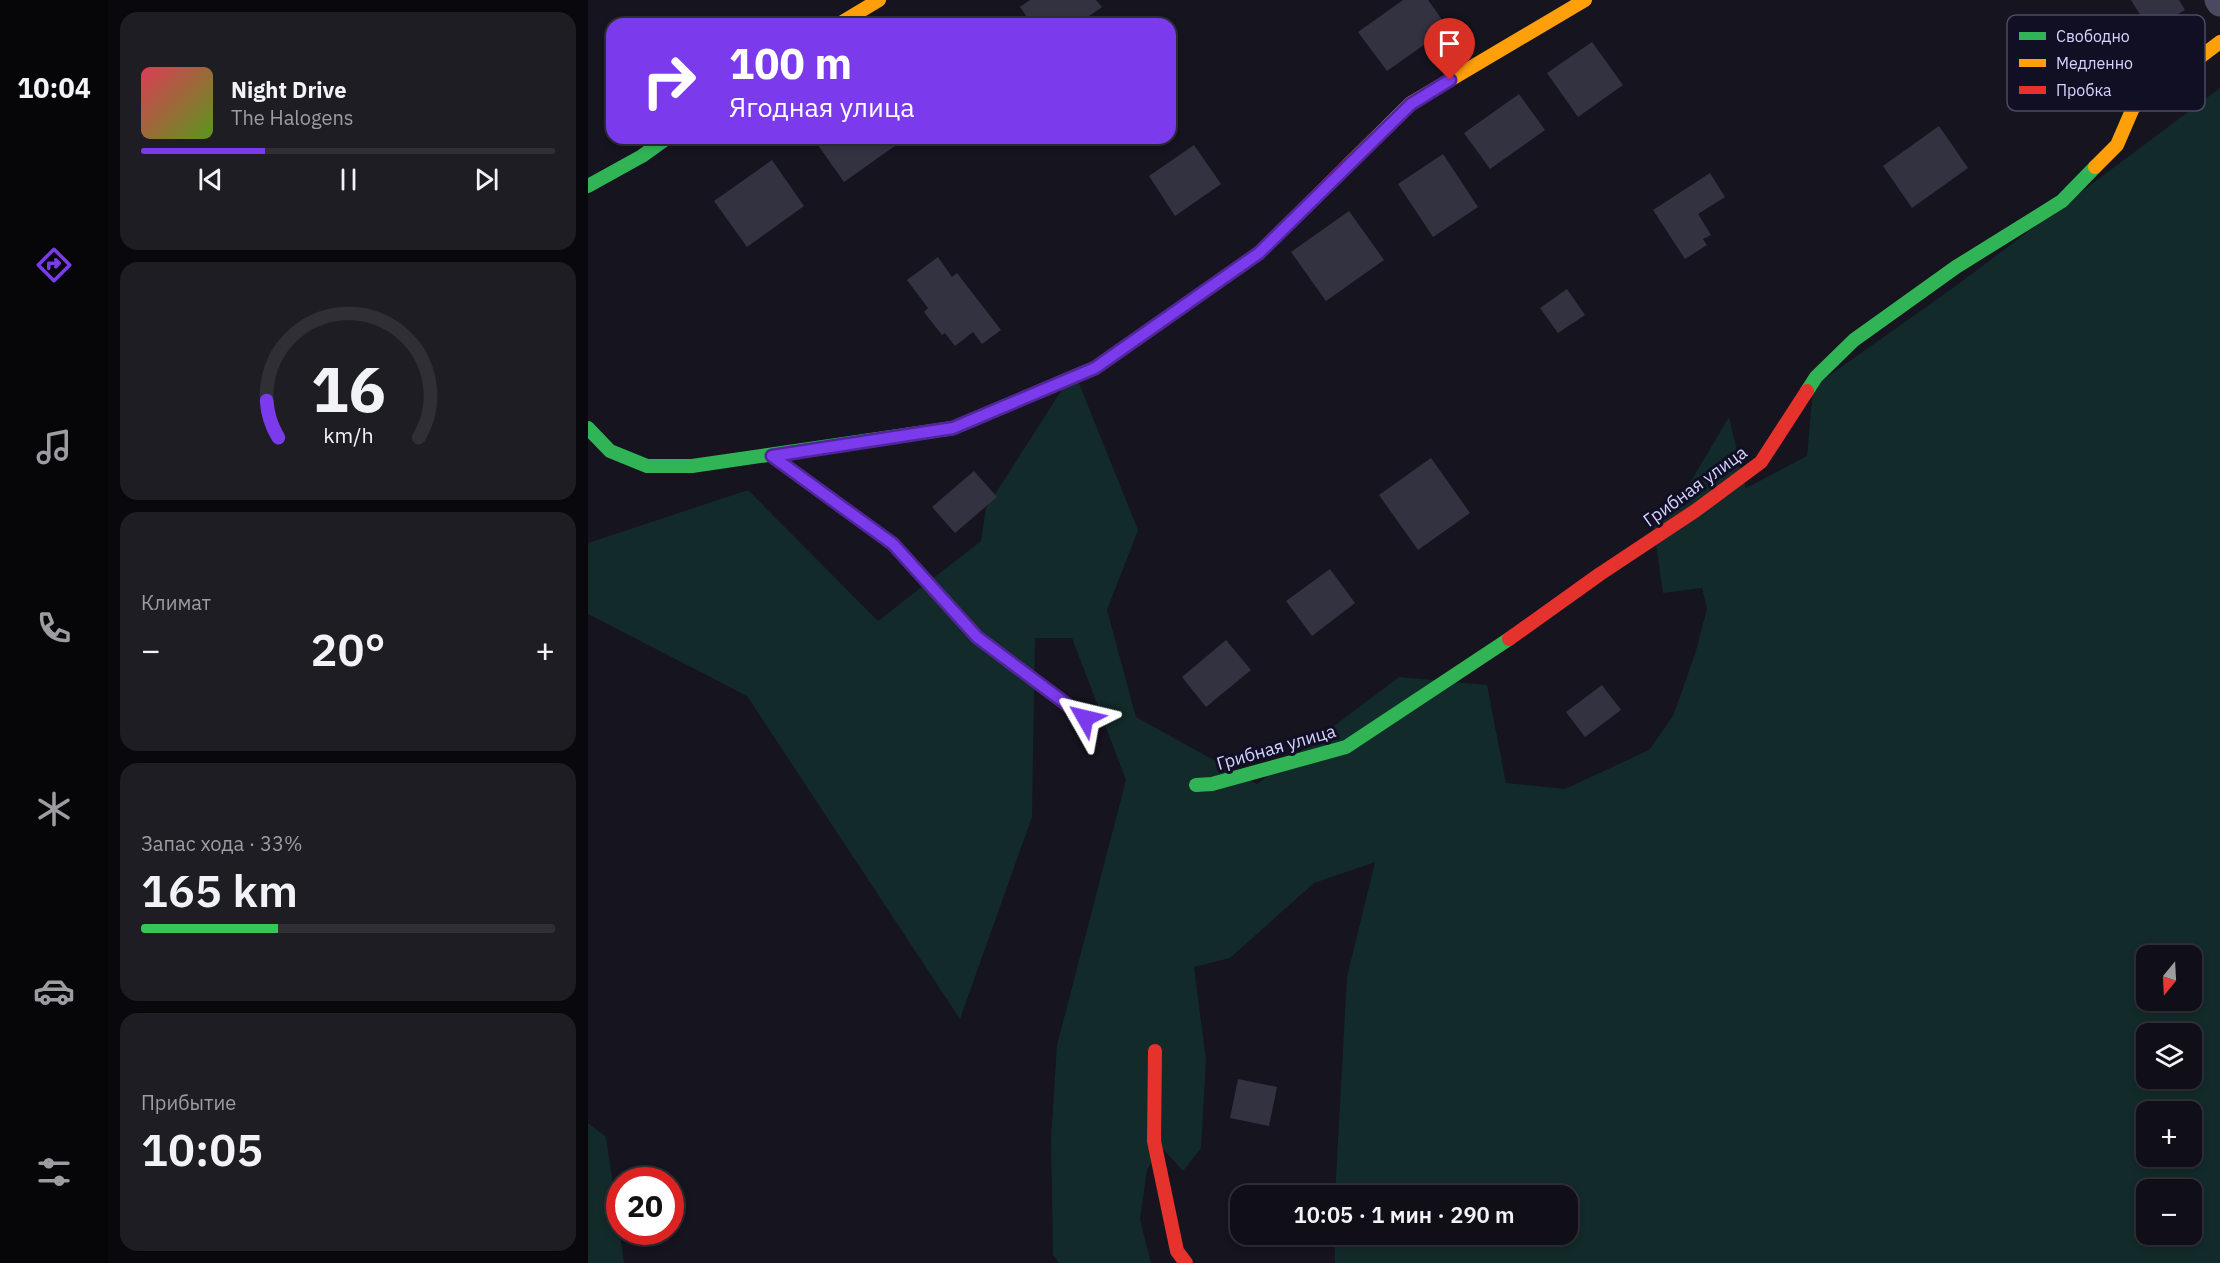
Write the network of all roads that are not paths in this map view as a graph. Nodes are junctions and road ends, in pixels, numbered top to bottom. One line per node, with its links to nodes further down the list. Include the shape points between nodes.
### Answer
1 (879, 0): 3 (street)
2 (1585, 0): 10 (street, via 1411,104 1259,253 1095,368 953,428)
3 (849, 18)
4 (2220, 42): 5 (street, Грибная улица)
5 (2205, 53)
6 (2132, 111): 12 (street, Грибная улица, via 2118,145 2062,201 1956,267 1854,340 1816,377 1761,462 1695,511 1486,656 1346,747)
7 (659, 144): 8 (street)
8 (588, 186)
9 (588, 428): 10 (street, via 610,451 647,466 692,466)
10 (772, 456): 11 (lane, via 893,544 977,637)
11 (1085, 718)
12 (1196, 785)
13 (1155, 1051): 14 (street, via 1154,1141 1177,1251)
14 (1186, 1263)

